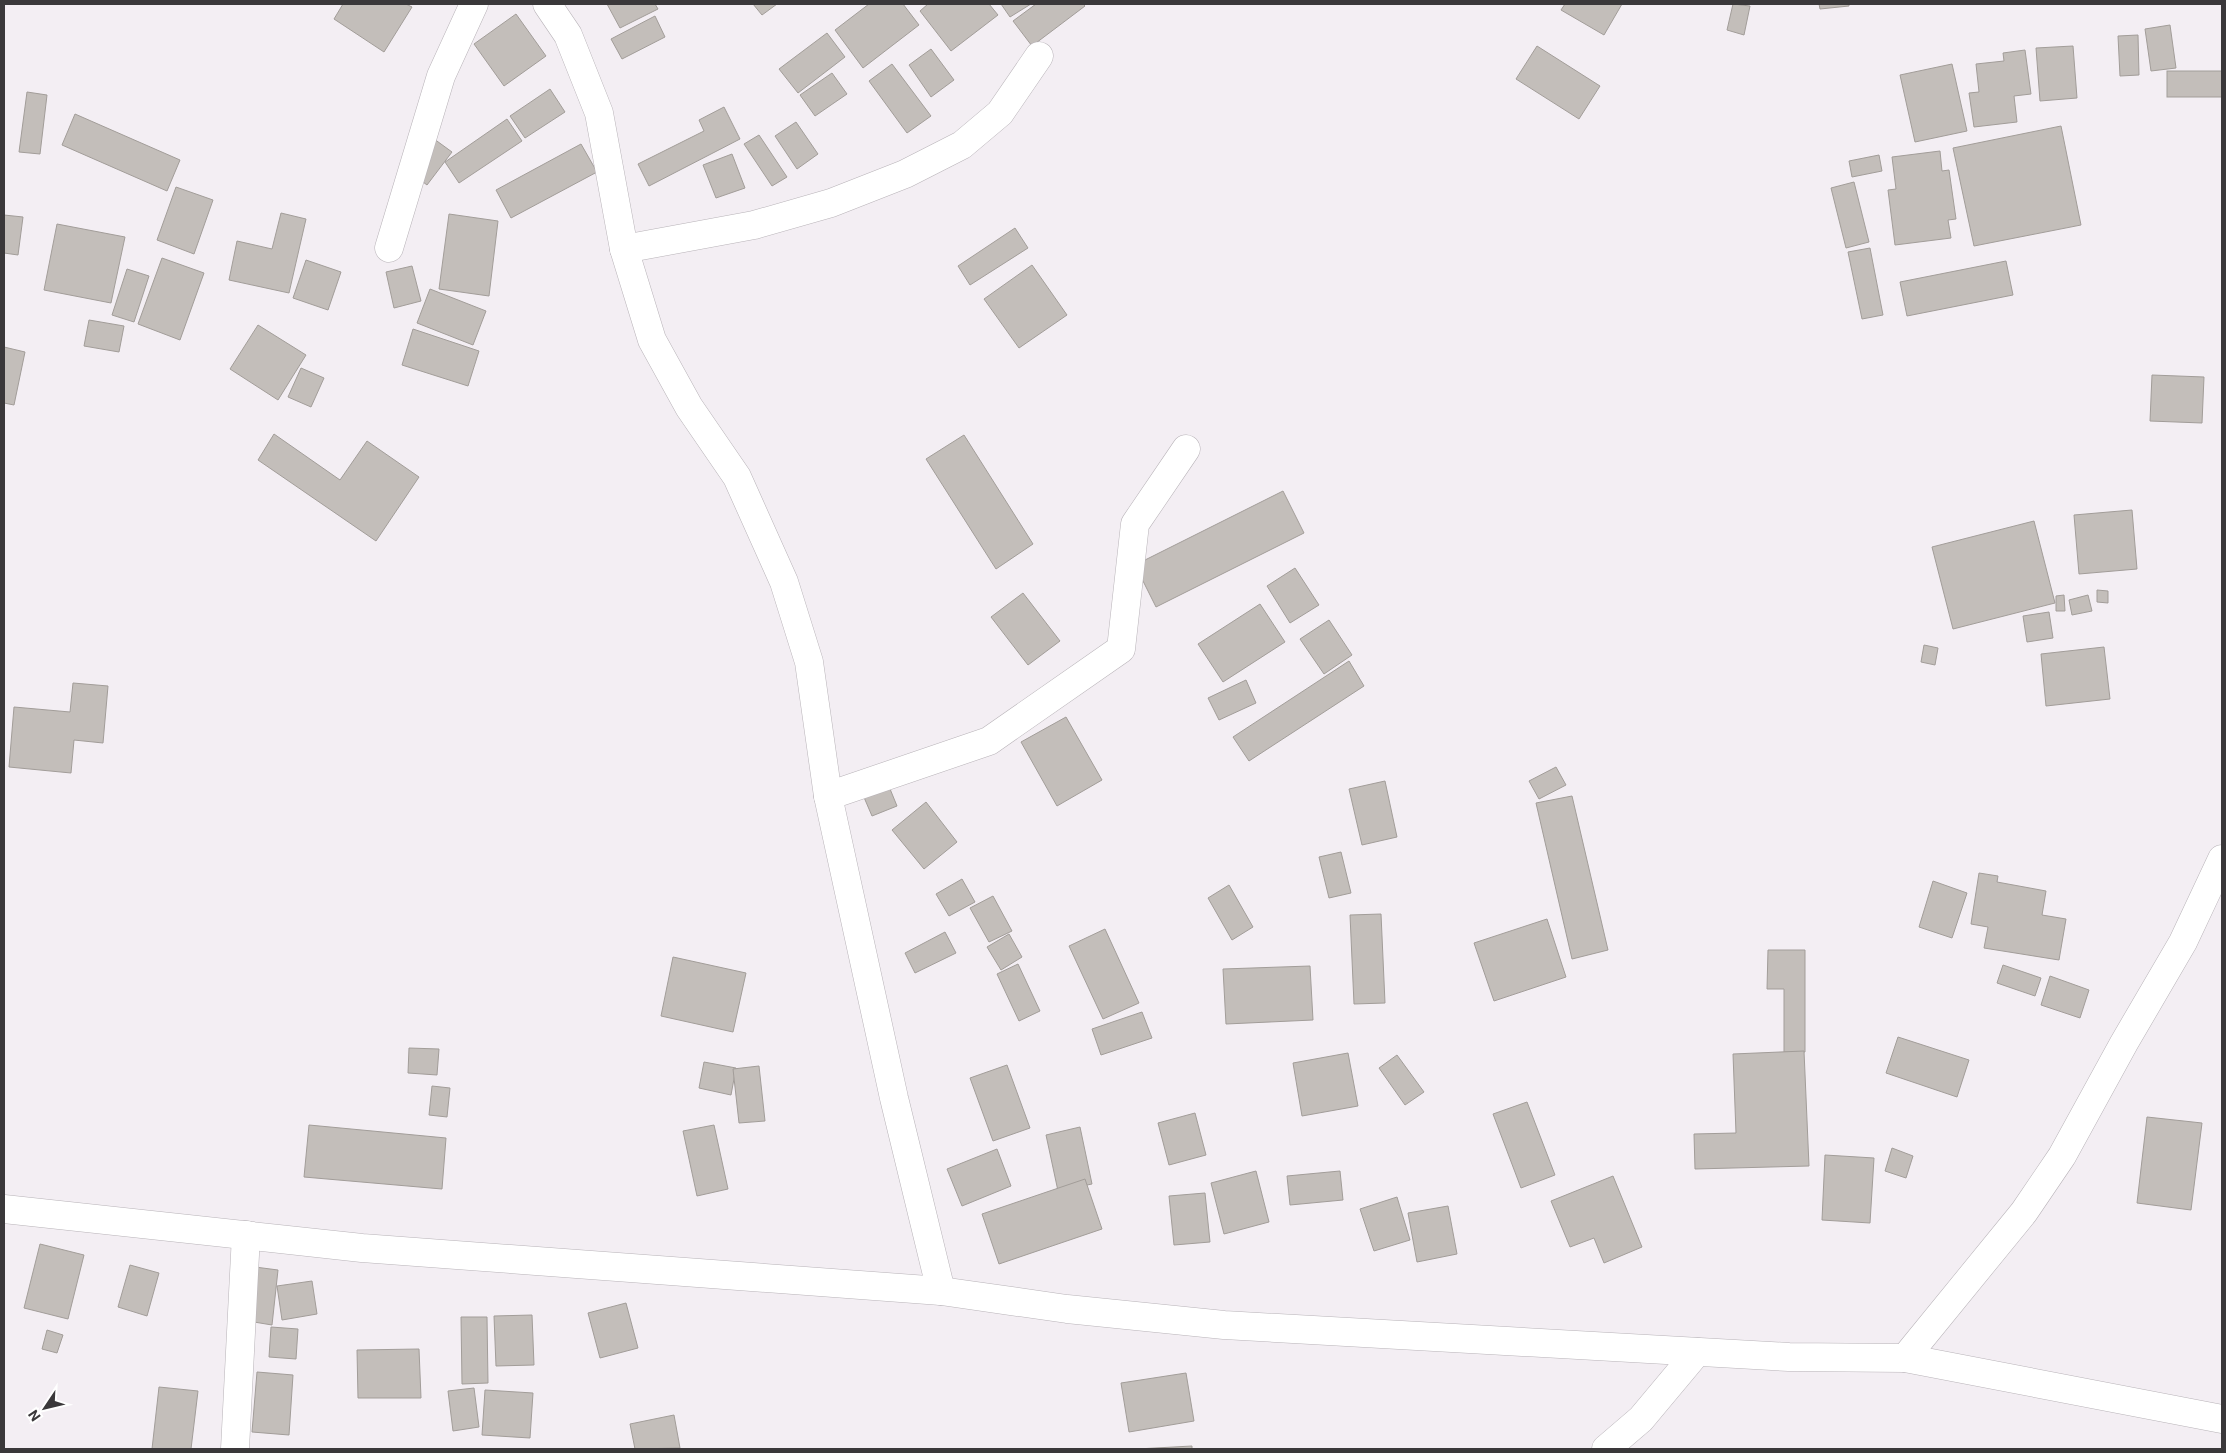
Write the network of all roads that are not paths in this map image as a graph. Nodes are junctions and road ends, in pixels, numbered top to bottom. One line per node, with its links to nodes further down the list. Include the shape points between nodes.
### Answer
1 (474, 4): 4 (street, via 441,76)
2 (547, 4): 5 (street, via 568,35 599,113)
3 (1039, 56): 5 (street, via 1000,113 962,145 905,174 831,203 754,225)
4 (389, 248)
5 (624, 249): 7 (street, via 652,340 689,407 738,476 784,582 809,662)
6 (1186, 450): 7 (street, via 1135,524 1121,649 989,741)
7 (828, 796): 11 (street, via 894,1098)
8 (2222, 859): 13 (street, via 2183,942 2062,1156 2024,1212)
9 (4, 1209): 10 (street)
10 (246, 1235): 11 (street, via 362,1248); 15 (street)
11 (941, 1292): 12 (street, via 1067,1309 1224,1324)
12 (1697, 1352): 13 (street, via 1789,1358); 16 (street, via 1641,1419)
13 (1905, 1358): 14 (street)
14 (2222, 1419)
15 (235, 1449)
16 (1606, 1449)

